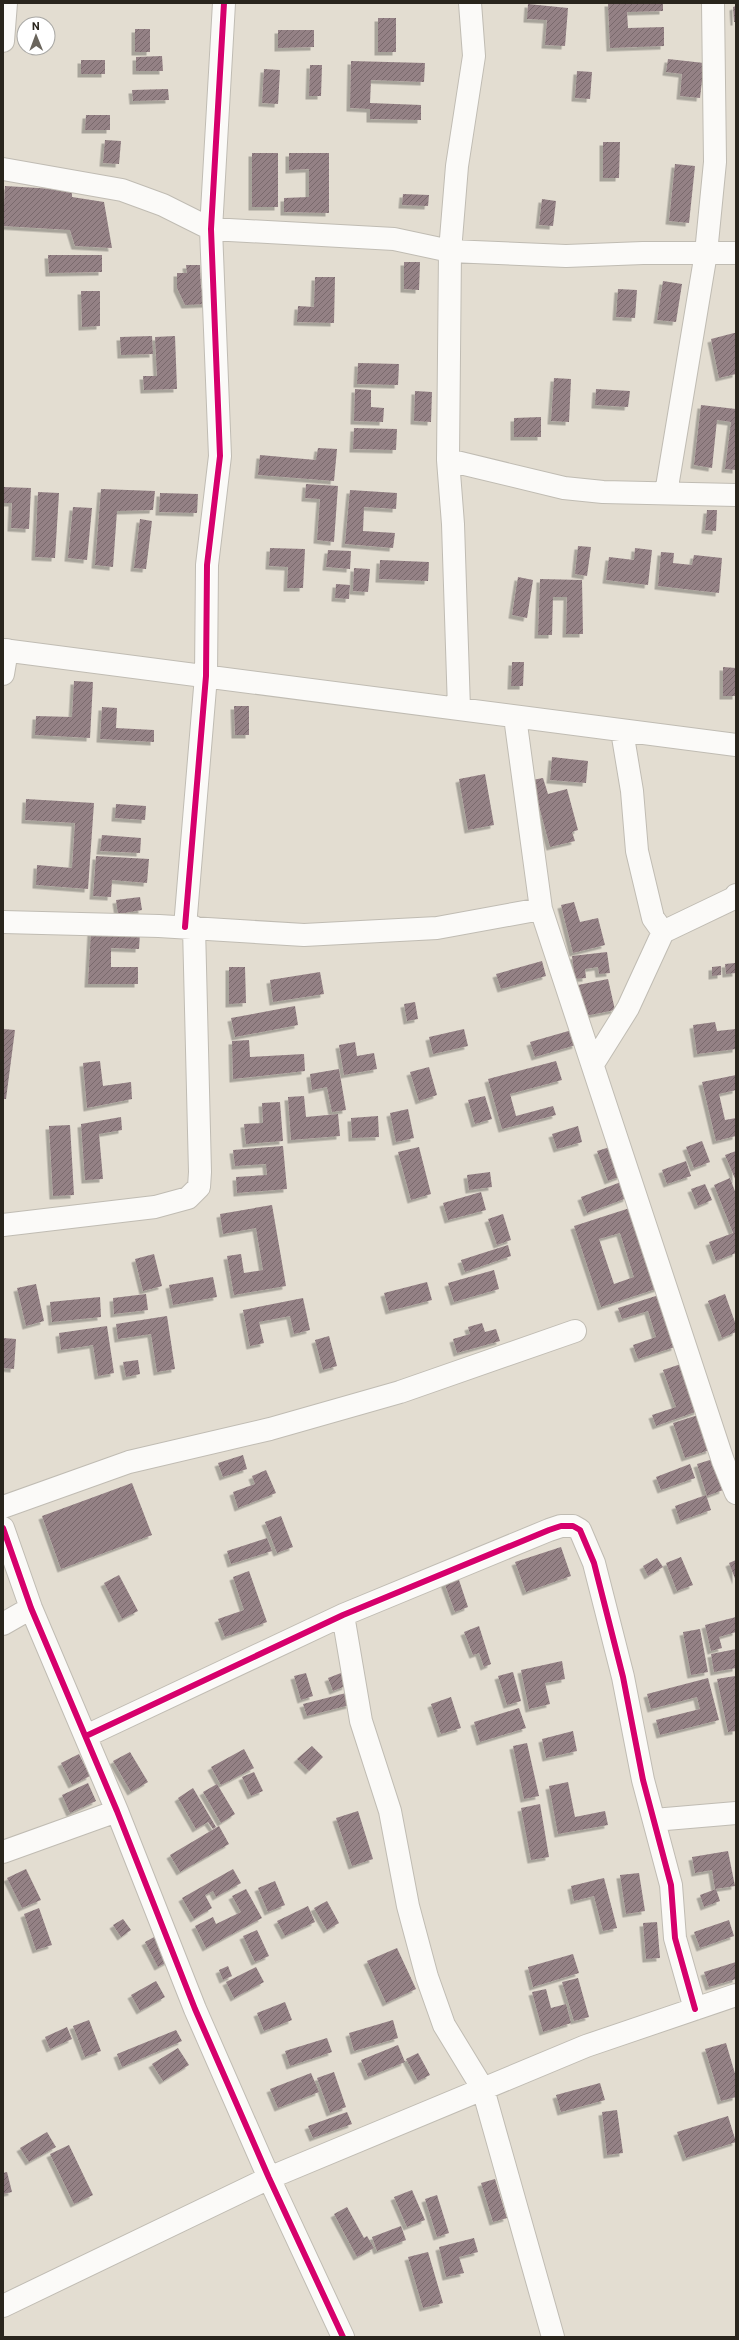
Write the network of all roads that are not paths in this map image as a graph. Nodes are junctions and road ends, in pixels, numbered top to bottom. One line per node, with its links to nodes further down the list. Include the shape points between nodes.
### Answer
1 (6, 3): 5 (street)
2 (224, 3): 7 (street)
3 (470, 3): 8 (street, via 474,56 457,166)
4 (713, 3): 9 (street, via 716,162)
5 (3, 41)
6 (3, 169): 7 (street, via 122,190 163,205)
7 (211, 229): 8 (street, via 394,238); 16 (street, via 220,456 207,564)
8 (450, 251): 9 (street, via 566,256); 11 (street)
9 (706, 253): 10 (street); 12 (street)
10 (736, 253)
11 (448, 460): 12 (street, via 564,488 603,492); 17 (street, via 453,524)
12 (666, 493): 13 (street)
13 (736, 495)
14 (5, 650): 15 (street); 16 (street)
15 (3, 674)
16 (206, 676): 17 (street); 24 (street)
17 (459, 709): 18 (street)
18 (515, 716): 19 (street); 22 (street)
19 (622, 731): 20 (street); 25 (street, via 632,791 637,850 653,918)
20 (736, 745)
21 (736, 895): 25 (street)
22 (541, 909): 24 (street, via 437,928 385,932 304,935); 26 (street)
23 (3, 922): 24 (street)
24 (189, 927): 27 (street, via 199,1187 188,1198 154,1207)
25 (663, 932): 26 (street, via 628,1008)
26 (593, 1064): 29 (street)
27 (3, 1225)
28 (575, 1331): 31 (street, via 400,1392 270,1429 129,1462)
29 (730, 1459): 30 (street)
30 (736, 1493)
31 (3, 1507)
32 (3, 1528): 33 (street)
33 (31, 1608): 35 (street); 36 (street)
34 (343, 1615): 36 (street); 39 (street, via 549,1530 573,1526 580,1530 596,1571 623,1677 643,1780); 43 (street, via 360,1721 390,1811 408,1906 427,1977 444,2025)
35 (3, 1624)
36 (86, 1736): 37 (street)
37 (117, 1811): 40 (street); 44 (street, via 195,2009)
38 (736, 1813): 39 (street)
39 (654, 1820): 42 (street, via 671,1885 675,1938)
40 (3, 1852)
41 (736, 1996): 42 (street)
42 (695, 2009): 43 (street, via 586,2046)
43 (483, 2089): 44 (street); 47 (street)
44 (269, 2178): 45 (street); 46 (street)
45 (3, 2306)
46 (343, 2337)
47 (553, 2337)

